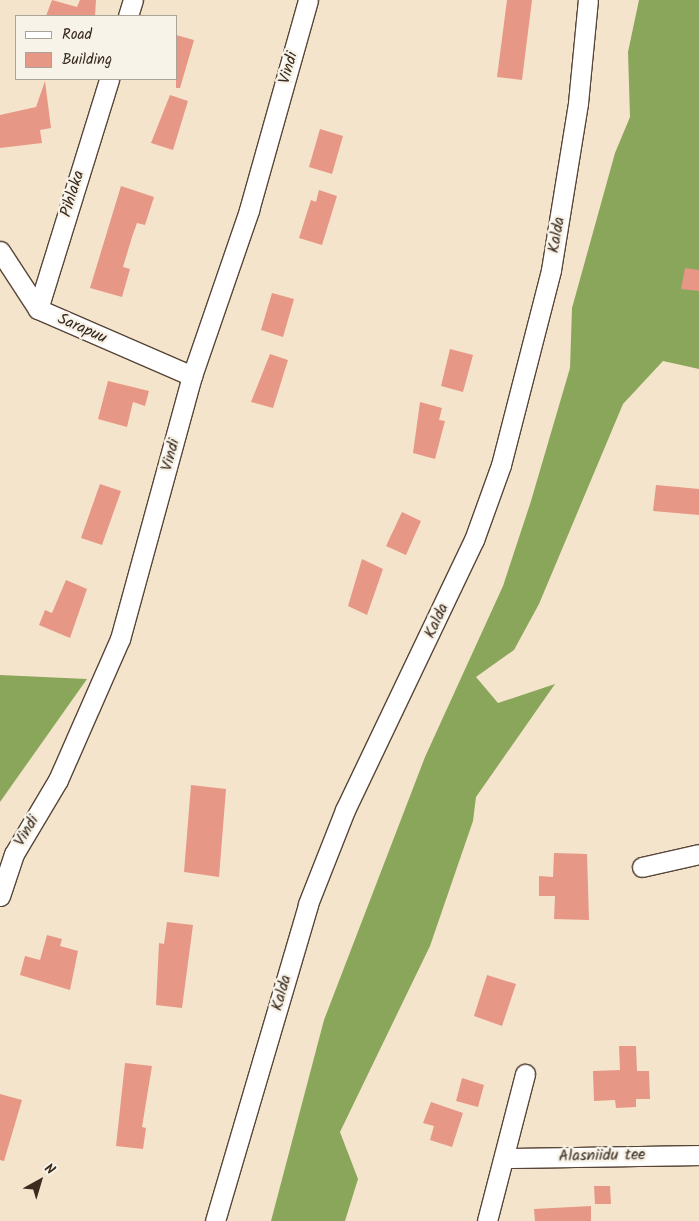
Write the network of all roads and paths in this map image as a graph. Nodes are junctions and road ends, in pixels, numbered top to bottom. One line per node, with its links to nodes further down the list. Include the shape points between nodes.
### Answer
1 (133, 0): 4 (street)
2 (308, 0): 8 (street, Vindi, via 249,210)
3 (588, 0): 15 (street, Kalda, via 578,103 551,270 502,466 474,540 345,810 311,896)
4 (128, 15)
5 (109, 80): 7 (street, Pihlaka)
6 (0, 251): 7 (street, Sarapuu)
7 (38, 309): 8 (street, Sarapuu)
8 (192, 376): 11 (street, Vindi, via 120,639 58,780 14,854)
9 (699, 854): 10 (street)
10 (642, 867)
11 (0, 896)
12 (524, 1074): 14 (street)
13 (699, 1155): 14 (street, Alasniidu tee)
14 (505, 1158): 16 (street)
15 (215, 1221)
16 (487, 1221)

